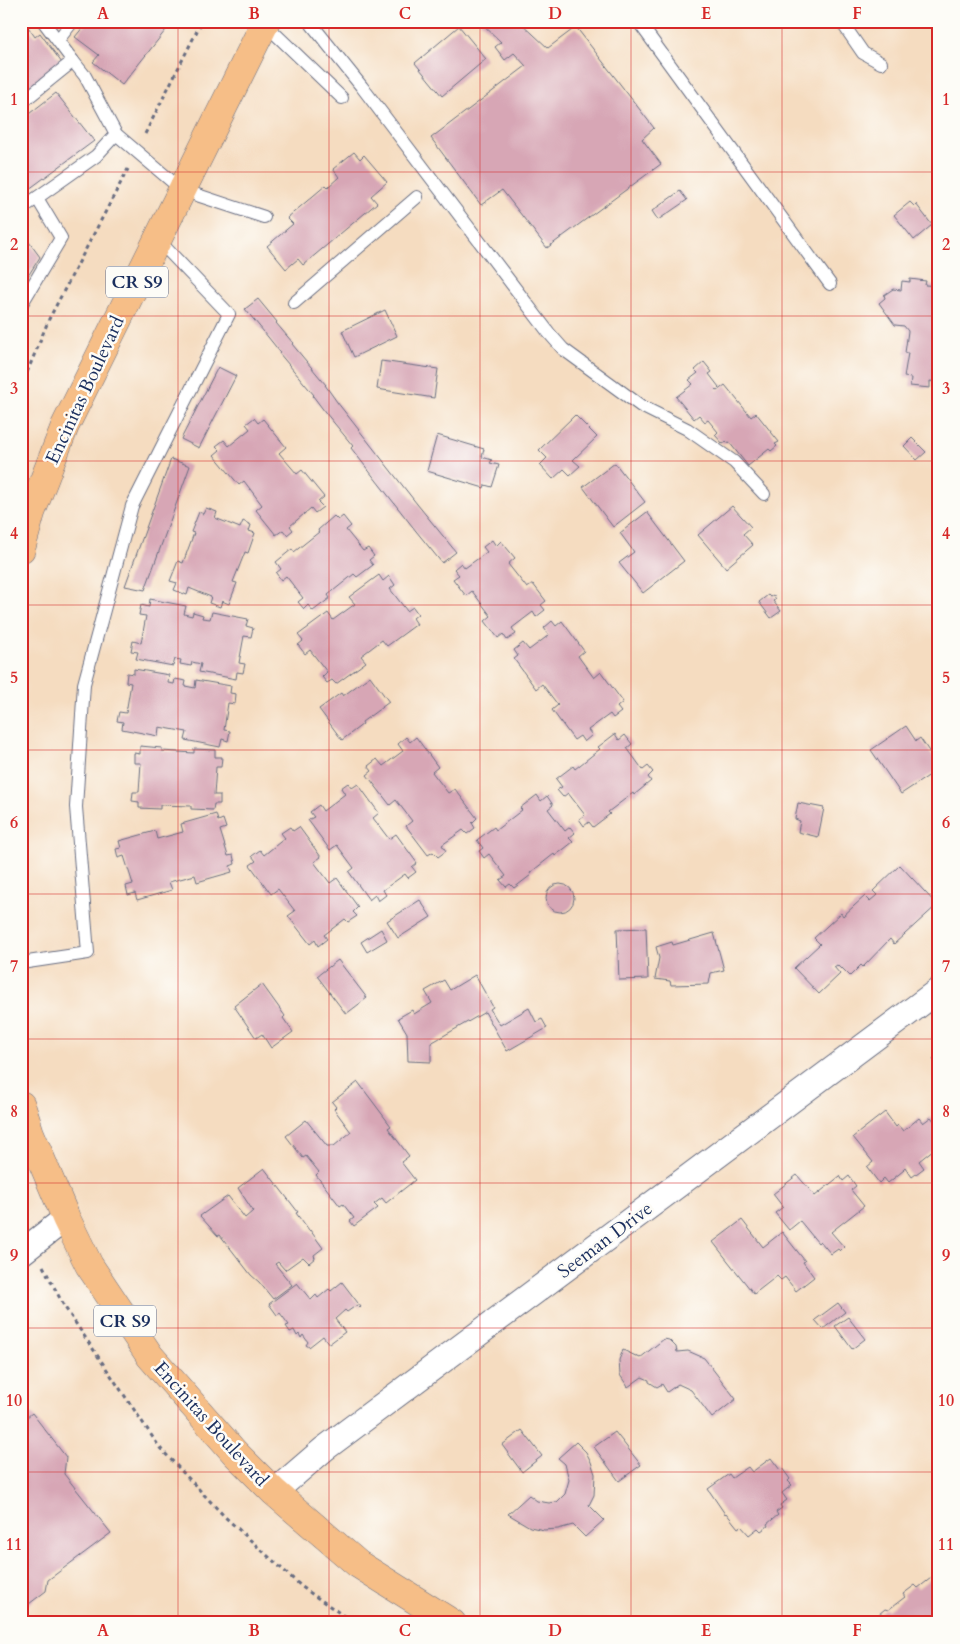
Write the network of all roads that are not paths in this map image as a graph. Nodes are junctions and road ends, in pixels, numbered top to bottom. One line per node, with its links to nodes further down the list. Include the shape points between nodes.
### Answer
1 (43, 21): 7 (lane)
2 (73, 21): 7 (lane)
3 (309, 21): 22 (lane, via 563,349 640,406 687,429 734,462)
4 (638, 21): 19 (lane)
5 (841, 21): 9 (lane, via 863,53)
6 (265, 22): 10 (lane); 13 (main road, Encinitas Boulevard / CR S9)
7 (58, 40): 8 (lane)
8 (73, 61): 11 (lane); 12 (lane, via 85,76)
9 (881, 63)
10 (342, 98)
11 (21, 103)
12 (116, 134): 13 (lane); 15 (lane, via 96,156)
13 (182, 190): 17 (lane); 18 (main road, Encinitas Boulevard / CR S9)
14 (417, 197): 20 (lane)
15 (37, 198): 16 (lane); 21 (lane, via 61,238)
16 (21, 209)
17 (264, 216)
18 (158, 240): 23 (main road, Encinitas Boulevard / CR S9, via 65,426 30,513); 24 (lane, via 229,314 132,506 84,684 76,807 88,953)
19 (830, 284)
20 (294, 303)
21 (21, 305)
22 (764, 494)
23 (21, 549)
24 (21, 963)
25 (939, 990): 29 (street, Seeman Drive, via 324,1449)
26 (21, 1105): 27 (main road, Encinitas Boulevard / CR S9)
27 (66, 1218): 28 (street); 29 (main road, Encinitas Boulevard / CR S9, via 89,1265 150,1356 235,1453)
28 (27, 1248)
29 (274, 1492): 30 (main road, Encinitas Boulevard / CR S9, via 358,1564)
30 (452, 1623)

